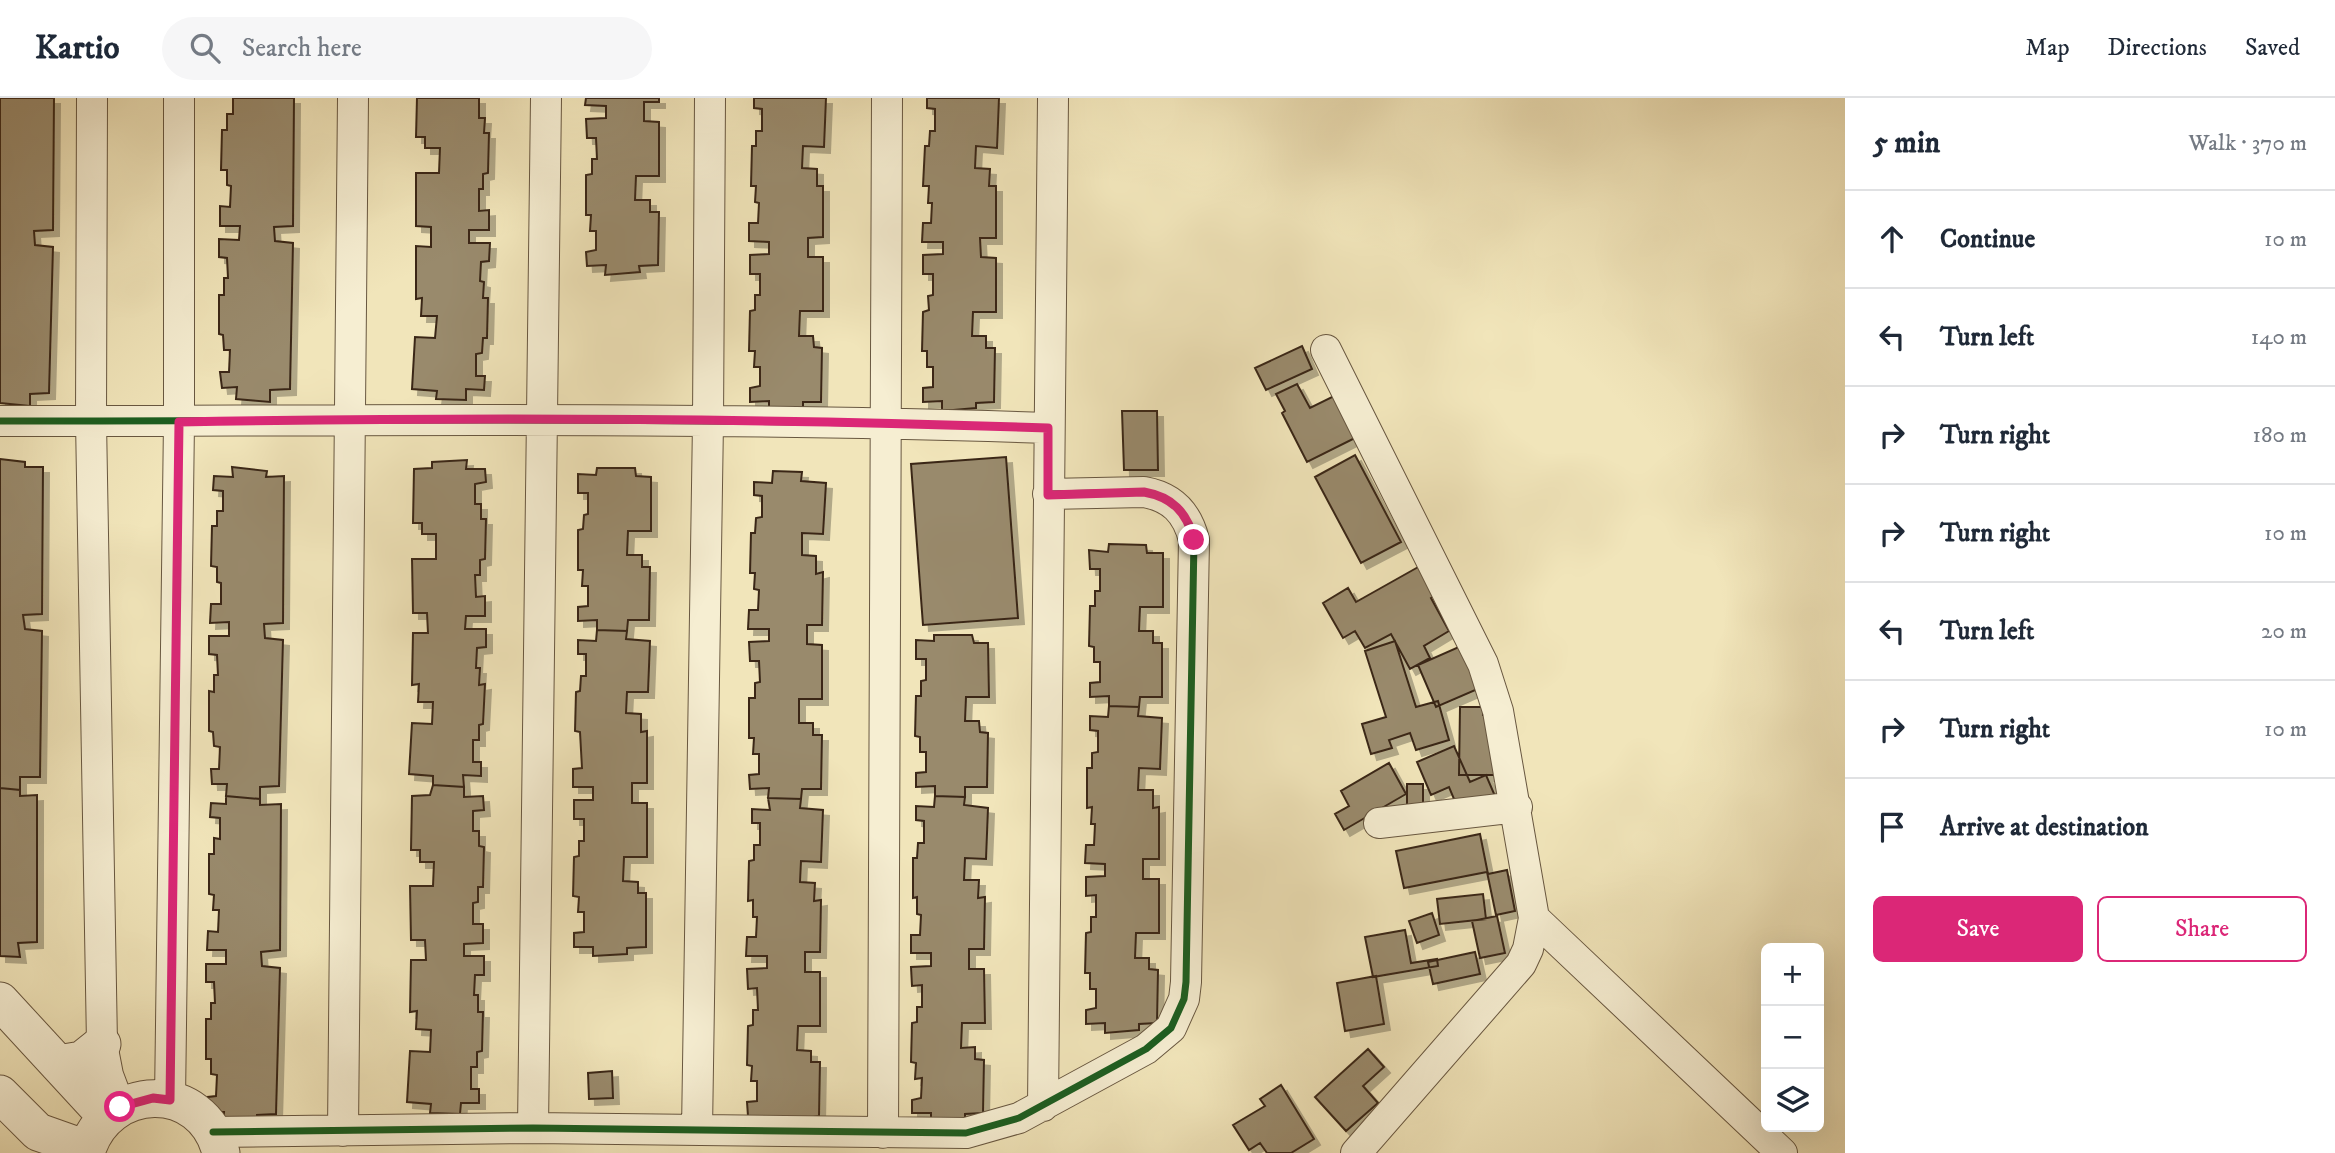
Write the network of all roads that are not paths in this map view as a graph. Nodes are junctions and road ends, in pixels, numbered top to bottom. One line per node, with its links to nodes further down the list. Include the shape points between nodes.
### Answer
1 (92, 98): 12 (street)
2 (179, 98): 13 (street)
3 (353, 98): 9 (street)
4 (546, 98): 10 (street)
5 (710, 98): 14 (street)
6 (887, 98): 15 (street)
7 (1053, 98): 16 (street)
8 (1326, 350): 18 (street, via 1483,664 1498,711)
9 (350, 419): 10 (street); 13 (street); 30 (street)
10 (542, 420): 14 (street); 28 (street)
11 (0, 421): 12 (street)
12 (91, 421): 13 (street); 22 (street)
13 (179, 422): 25 (street)
14 (708, 422): 15 (street); 29 (street)
15 (887, 423): 16 (street); 31 (street)
16 (1048, 428): 17 (street)
17 (1048, 495): 26 (street); 26 (street, via 1159,495 1182,512 1194,540 1184,999 1171,1028 1159,1039)
18 (1517, 807): 19 (street); 20 (street)
19 (1379, 822)
20 (1534, 918): 35 (street, via 1521,964); 36 (street)
21 (0, 1001): 23 (street)
22 (102, 1044): 23 (street, via 82,1060); 27 (street)
23 (58, 1064): 27 (street)
24 (0, 1094): 32 (street)
25 (170, 1100): 27 (street, via 153,1098); 33 (street, via 195,1112)
26 (1044, 1106): 31 (street, via 966,1133)
27 (113, 1111): 34 (street)
28 (533, 1128): 29 (street); 30 (street)
29 (697, 1130): 31 (street)
30 (343, 1131): 33 (street)
31 (883, 1133)
32 (23, 1138): 34 (street, via 49,1137)
33 (217, 1143)
34 (86, 1151)
35 (1356, 1153)
36 (1782, 1153)

